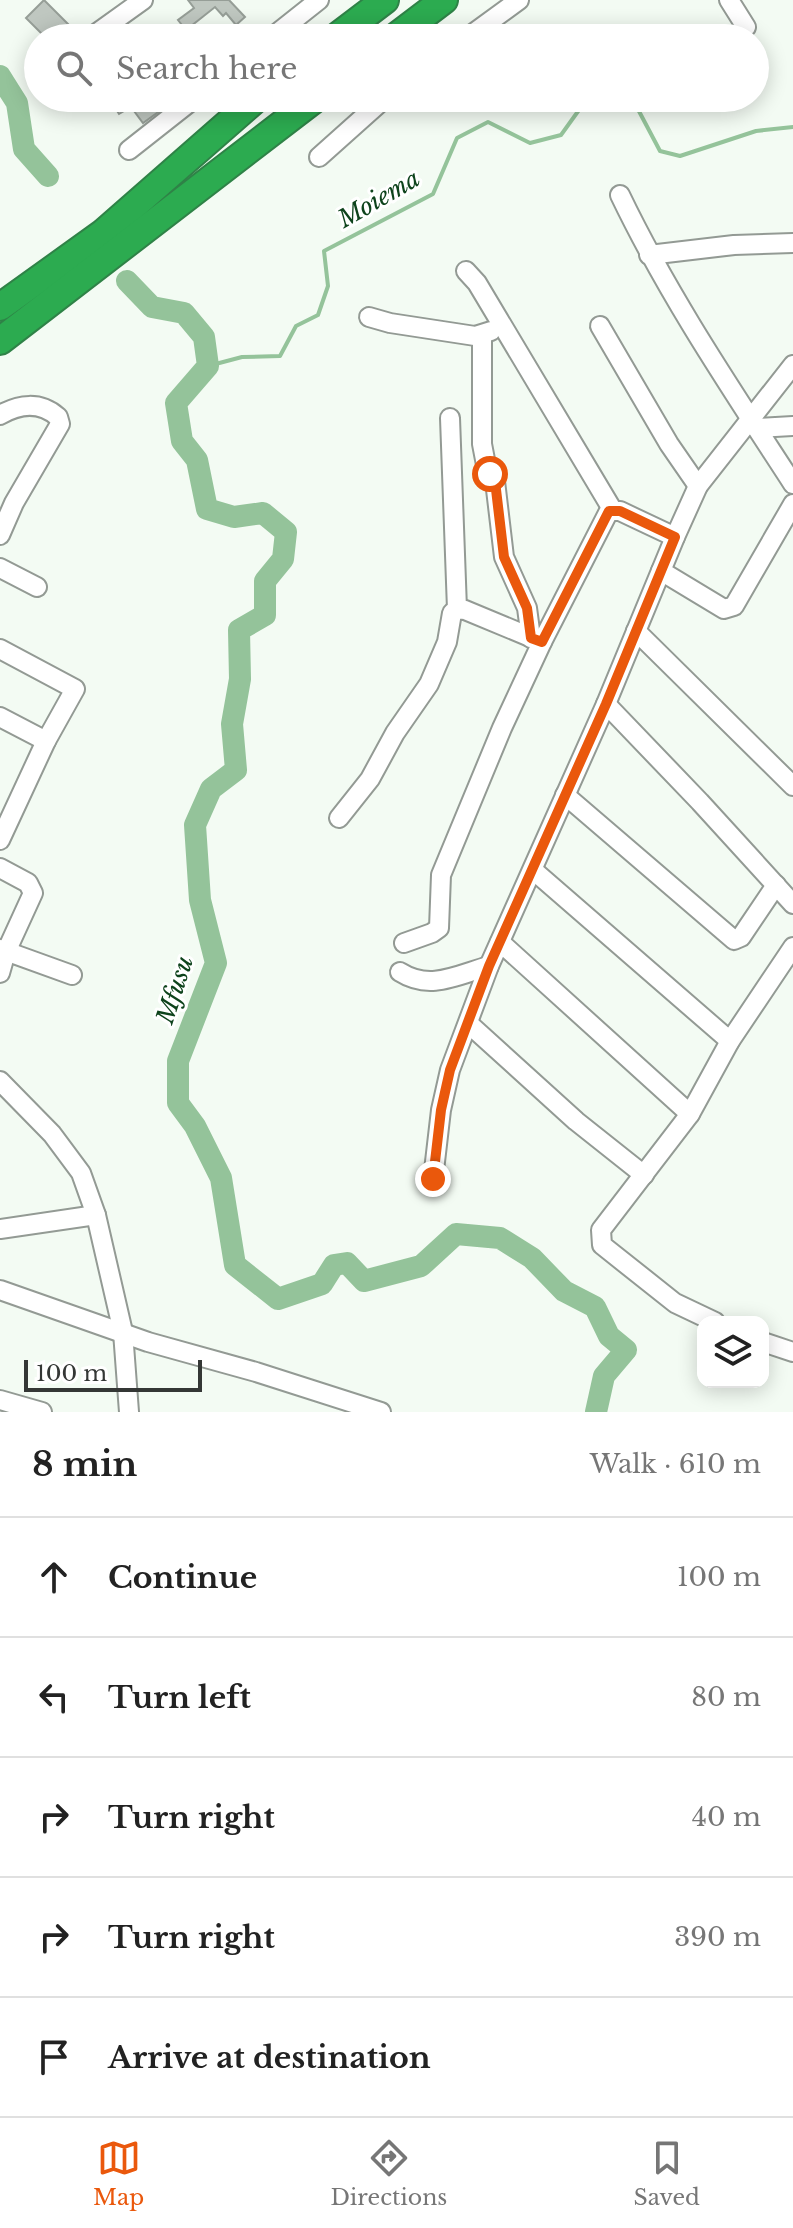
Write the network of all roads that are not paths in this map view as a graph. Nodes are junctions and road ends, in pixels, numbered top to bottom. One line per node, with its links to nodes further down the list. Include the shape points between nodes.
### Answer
1 (143, 0): 8 (street)
2 (319, 0): 7 (street)
3 (385, 0): 10 (highway)
4 (444, 0): 11 (highway)
5 (519, 0): 12 (street)
6 (731, 0): 13 (street)
7 (295, 7): 9 (street)
8 (110, 24)
9 (282, 24)
10 (353, 24)
11 (412, 24)
12 (486, 24)
13 (744, 24)
14 (177, 112): 18 (street)
15 (241, 112): 24 (highway, via 103,233)
16 (298, 112): 29 (highway)
17 (367, 112): 19 (street)
18 (129, 150)
19 (319, 157)
20 (620, 195): 22 (street)
21 (793, 243): 22 (street)
22 (649, 255): 33 (street)
23 (466, 271): 26 (street)
24 (0, 307)
25 (369, 317): 28 (street)
26 (501, 326): 28 (street); 38 (street)
27 (600, 326): 36 (street)
28 (482, 336): 46 (street, via 482,444 495,481 504,557)
29 (0, 341)
30 (793, 365): 33 (street)
31 (0, 415): 39 (street, via 13,407 42,407 60,424)
32 (450, 418): 44 (street)
33 (754, 424): 34 (street); 35 (street); 36 (street, via 724,451)
34 (793, 426)
35 (793, 484)
36 (698, 486): 40 (street)
37 (793, 504): 42 (street, via 729,609)
38 (612, 509): 40 (street); 46 (street)
39 (0, 535)
40 (675, 537): 42 (street)
41 (0, 568): 43 (street)
42 (661, 571): 45 (street)
43 (37, 587)
44 (457, 609): 46 (street); 53 (street, via 429,684)
45 (636, 631): 48 (street); 51 (street)
46 (536, 640): 60 (street, via 441,875 439,928)
47 (0, 649): 50 (street, via 74,686)
48 (606, 704): 52 (street); 57 (street)
49 (0, 717): 50 (street)
50 (46, 741): 54 (street)
51 (793, 786)
52 (565, 795): 56 (street); 57 (street, via 734,940)
53 (339, 818)
54 (0, 840)
55 (0, 868): 62 (street, via 28,883 33,893)
56 (533, 870): 59 (street); 68 (street)
57 (776, 885): 58 (street)
58 (793, 904)
59 (500, 942): 63 (street); 70 (street)
60 (404, 943)
61 (793, 947): 68 (street)
62 (3, 950): 65 (street); 66 (street)
63 (489, 966): 64 (street, via 429,983); 67 (street)
64 (400, 972)
65 (0, 973)
66 (72, 975)
67 (469, 1024): 71 (street); 72 (street, via 450,1070)
68 (730, 1041): 70 (street)
69 (0, 1081): 73 (street, via 68,1153)
70 (690, 1114): 71 (street)
71 (644, 1175): 76 (street, via 601,1230 602,1245 675,1303)
72 (433, 1179)
73 (96, 1215): 74 (street); 77 (street)
74 (0, 1229)
75 (0, 1290): 77 (street)
76 (702, 1316)
77 (123, 1332): 82 (street); 83 (street)
78 (769, 1344): 79 (street)
79 (793, 1352)
80 (0, 1400): 81 (street)
81 (42, 1412)
82 (129, 1412)
83 (381, 1412)

